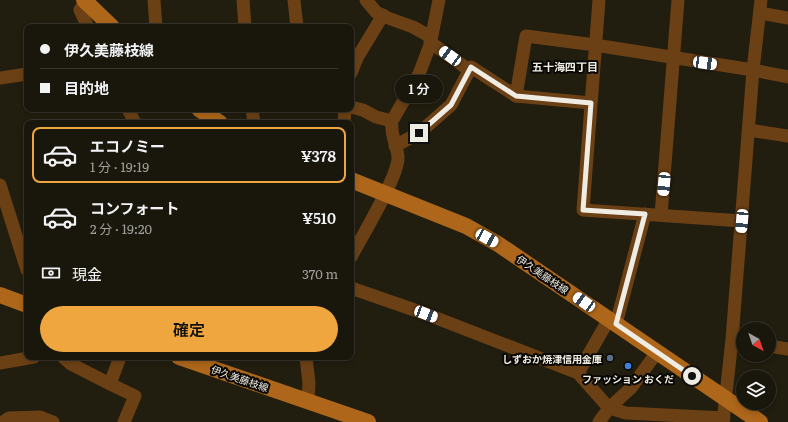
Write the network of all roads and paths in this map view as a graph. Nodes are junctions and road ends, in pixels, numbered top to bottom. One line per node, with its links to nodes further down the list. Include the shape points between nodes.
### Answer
1 (154, 0): 15 (street)
2 (243, 0): 16 (street)
3 (294, 0): 17 (street)
4 (366, 0): 11 (street, via 376,12)
5 (439, 0): 18 (street)
6 (599, 0): 19 (street)
7 (678, 0): 20 (street)
8 (761, 0): 10 (street)
9 (85, 1): 13 (street, via 80,10); 14 (main road)
10 (760, 13): 12 (street); 23 (street)
11 (383, 15): 18 (street, via 413,27); 21 (street)
12 (788, 18)
13 (87, 24)
14 (109, 24)
15 (156, 24)
16 (245, 24)
17 (297, 24)
18 (431, 39): 22 (street); 32 (street, via 419,74)
19 (595, 45): 20 (street); 27 (street, via 526,36); 28 (street)
20 (674, 58): 23 (street); 40 (street)
21 (354, 66)
22 (469, 70): 27 (street, via 471,67); 35 (street, via 451,105 419,133)
23 (753, 70): 25 (street); 33 (street)
24 (24, 74): 26 (street)
25 (788, 76)
26 (0, 78)
27 (516, 96): 28 (street)
28 (591, 103): 39 (street, via 583,210)
29 (354, 108): 32 (street)
30 (204, 112): 31 (main road)
31 (216, 120)
32 (392, 121): 35 (street)
33 (749, 130): 34 (street); 41 (street)
34 (788, 136)
35 (395, 146): 38 (street, via 398,157 396,167)
36 (354, 181): 38 (main road, 伊久美藤枝線)
37 (0, 185): 43 (street)
38 (385, 194): 42 (street); 47 (main road, 伊久美藤枝線, via 466,226 498,244)
39 (645, 214): 40 (street); 47 (street)
40 (661, 215): 41 (street)
41 (742, 221): 48 (street)
42 (354, 251)
43 (24, 261)
44 (354, 289): 59 (street, via 426,314)
45 (0, 296): 46 (main road)
46 (24, 304)
47 (612, 322): 52 (main road, 伊久美藤枝線); 59 (street)
48 (738, 322)
49 (736, 345): 61 (street)
50 (776, 347): 51 (street)
51 (788, 349)
52 (657, 352): 61 (main road, 伊久美藤枝線); 63 (street, via 631,388)
53 (24, 359): 58 (street)
54 (66, 360): 60 (street)
55 (119, 360): 60 (street)
56 (188, 360): 62 (main road, 伊久美藤枝線)
57 (306, 360): 62 (street)
58 (0, 363)
59 (578, 374): 63 (street)
60 (110, 384): 67 (street, via 135,396)
61 (726, 400): 64 (street); 70 (main road, 伊久美藤枝線)
62 (308, 402): 68 (main road, 伊久美藤枝線)
63 (609, 408): 64 (street, via 633,414); 69 (street)
64 (724, 420)
65 (3, 422): 66 (street, via 9,418 40,417)
66 (53, 422)
67 (124, 422)
68 (368, 422)
69 (599, 422)
70 (760, 422)

